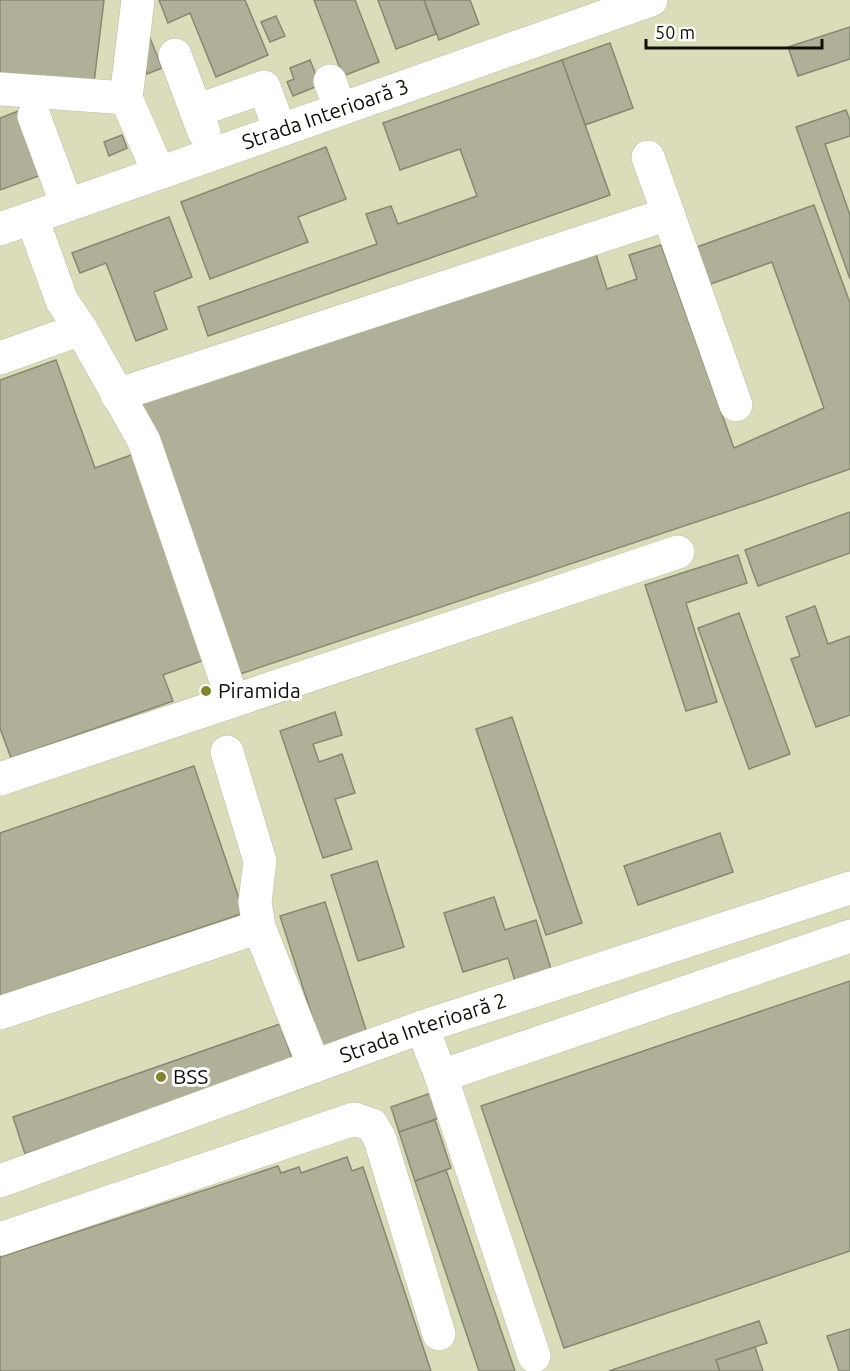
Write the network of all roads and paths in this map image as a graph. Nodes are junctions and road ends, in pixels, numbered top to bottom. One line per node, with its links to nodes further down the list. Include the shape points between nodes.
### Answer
1 (138, 0): 5 (lane)
2 (651, 0): 8 (lane, Strada Interioară 3, via 335,95)
3 (175, 55): 6 (lane)
4 (0, 89): 5 (lane)
5 (126, 98): 11 (lane)
6 (196, 111): 8 (lane, via 264,87); 9 (lane)
7 (34, 116): 12 (lane)
8 (280, 130): 9 (lane, Strada Interioară 3)
9 (213, 154): 11 (lane, Strada Interioară 3)
10 (648, 157): 13 (lane)
11 (159, 173): 12 (lane, Strada Interioară 3)
12 (67, 205): 14 (lane, Strada Interioară 3)
13 (669, 214): 18 (lane); 19 (lane)
14 (32, 218): 15 (lane, Strada Interioară 3); 16 (lane, via 62,301)
15 (0, 229)
16 (81, 329): 17 (lane); 18 (lane)
17 (0, 358)
18 (117, 395): 21 (lane, via 144,441)
19 (736, 405)
20 (678, 552): 21 (lane)
21 (233, 701): 23 (lane)
22 (227, 752): 25 (lane, via 260,861 255,902)
23 (0, 779)
24 (850, 888): 28 (lane, Strada Interioară 2)
25 (259, 927): 27 (lane); 29 (lane)
26 (850, 936): 30 (lane)
27 (0, 1013)
28 (422, 1027): 29 (lane, Strada Interioară 2); 30 (lane)
29 (314, 1066): 31 (lane, Strada Interioară 2)
30 (441, 1076): 34 (lane)
31 (1, 1178)
32 (0, 1239): 33 (lane, via 354,1119 372,1125 380,1139)
33 (439, 1334)
34 (534, 1356)

